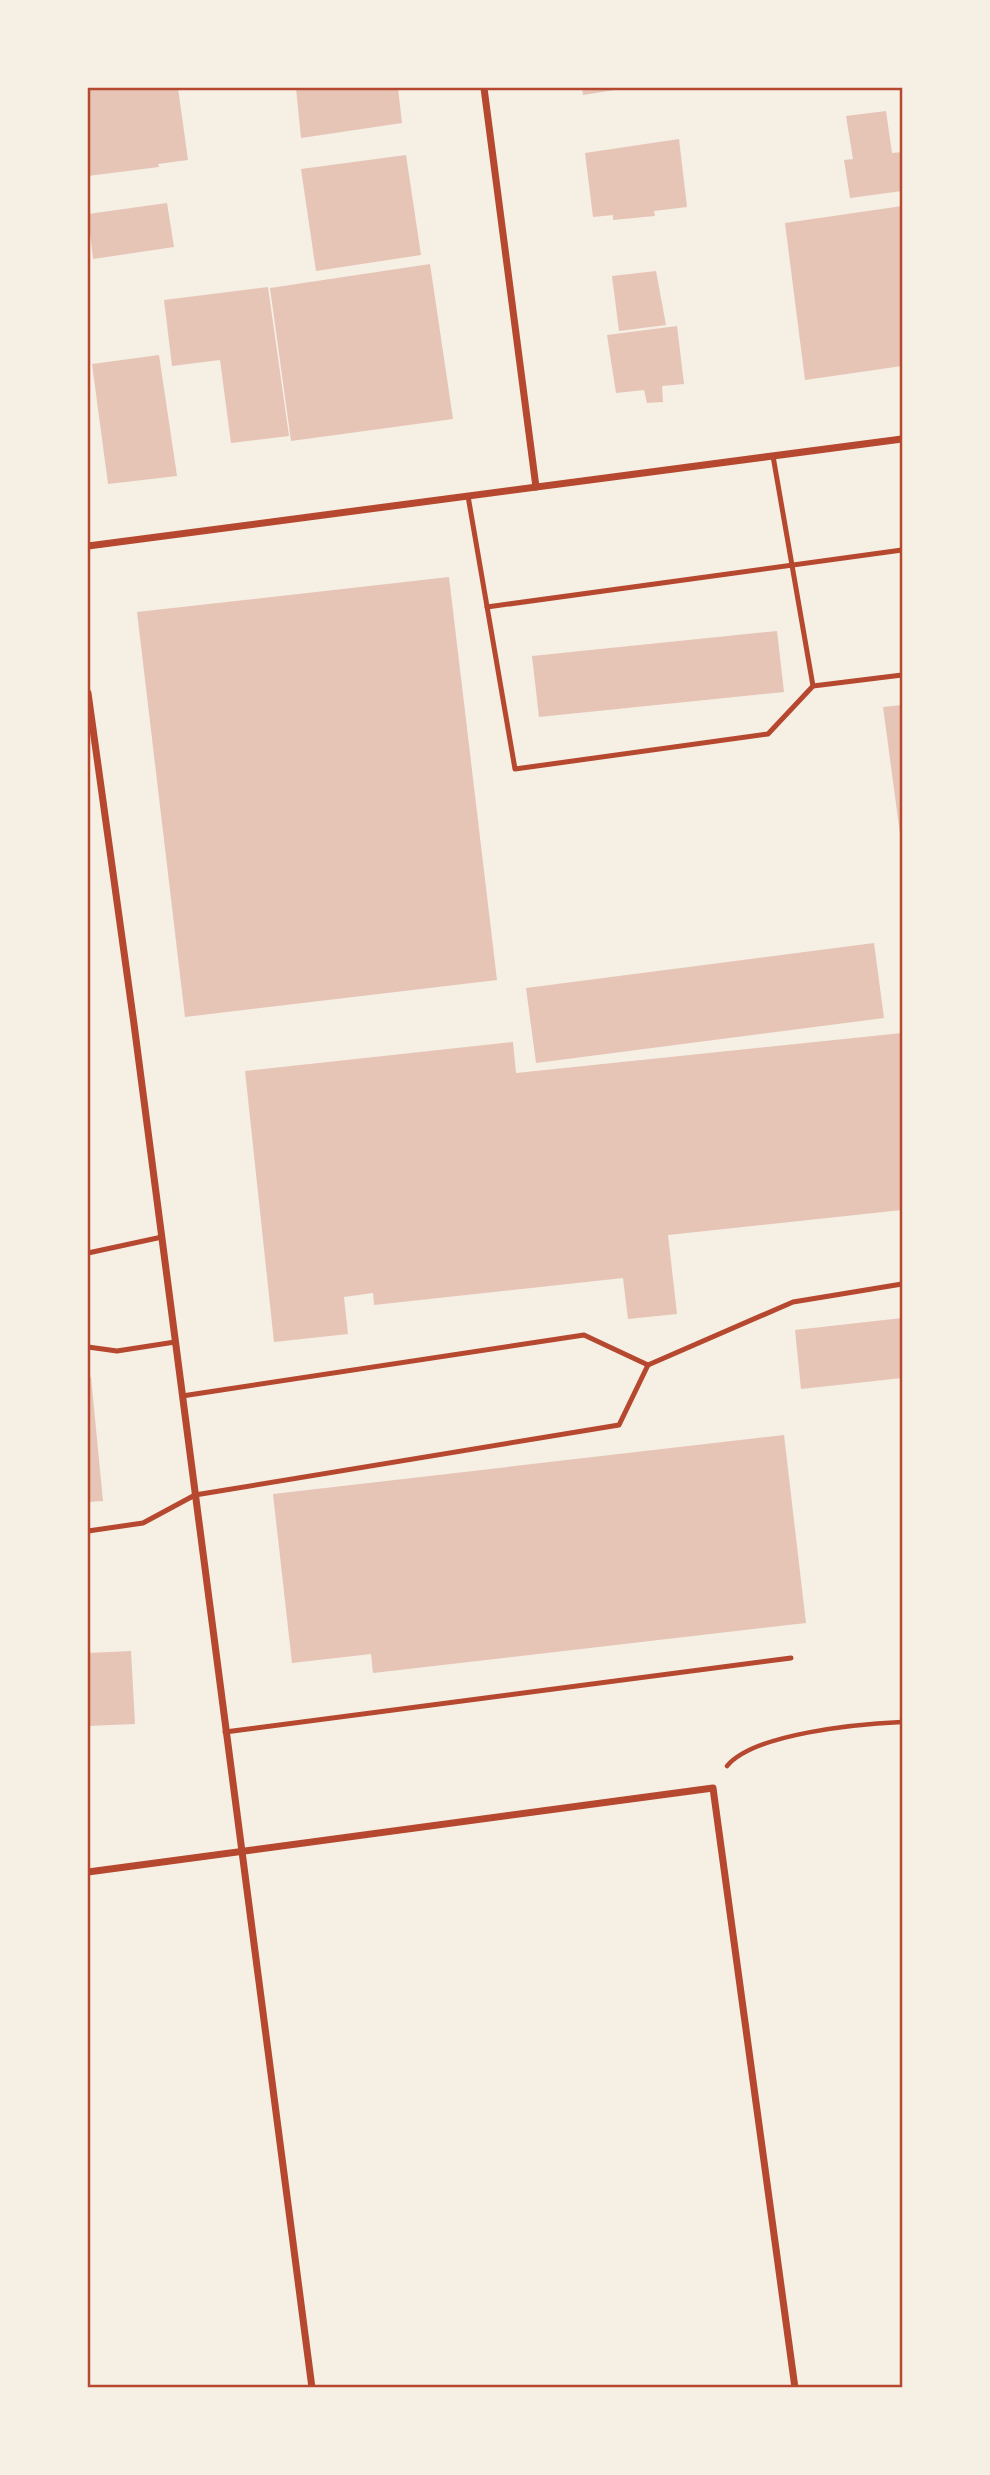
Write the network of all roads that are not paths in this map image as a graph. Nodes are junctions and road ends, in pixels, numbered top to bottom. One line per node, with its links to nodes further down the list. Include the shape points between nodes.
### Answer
1 (484, 88): 4 (street)
2 (902, 439): 3 (street)
3 (772, 456): 4 (street); 8 (lane)
4 (536, 487): 5 (street)
5 (468, 496): 6 (street); 9 (lane)
6 (88, 546)
7 (902, 550): 8 (lane)
8 (791, 565): 9 (lane); 11 (lane)
9 (487, 607): 11 (lane, via 515,769 768,734)
10 (902, 675): 11 (lane)
11 (813, 686)
12 (88, 693): 13 (street)
13 (162, 1237): 14 (lane); 16 (street)
14 (88, 1252)
15 (902, 1284): 18 (lane, via 793,1302)
16 (175, 1342): 17 (lane, via 117,1351); 19 (street)
17 (88, 1347)
18 (648, 1365): 19 (lane, via 584,1335); 20 (lane, via 619,1425)
19 (182, 1396): 20 (street)
20 (195, 1495): 21 (lane, via 143,1523); 23 (street)
21 (88, 1531)
22 (791, 1658): 23 (lane)
23 (225, 1732): 24 (street)
24 (240, 1851): 25 (street); 26 (street); 27 (street, via 713,1788)
25 (88, 1872)
26 (312, 2388)
27 (796, 2388)

